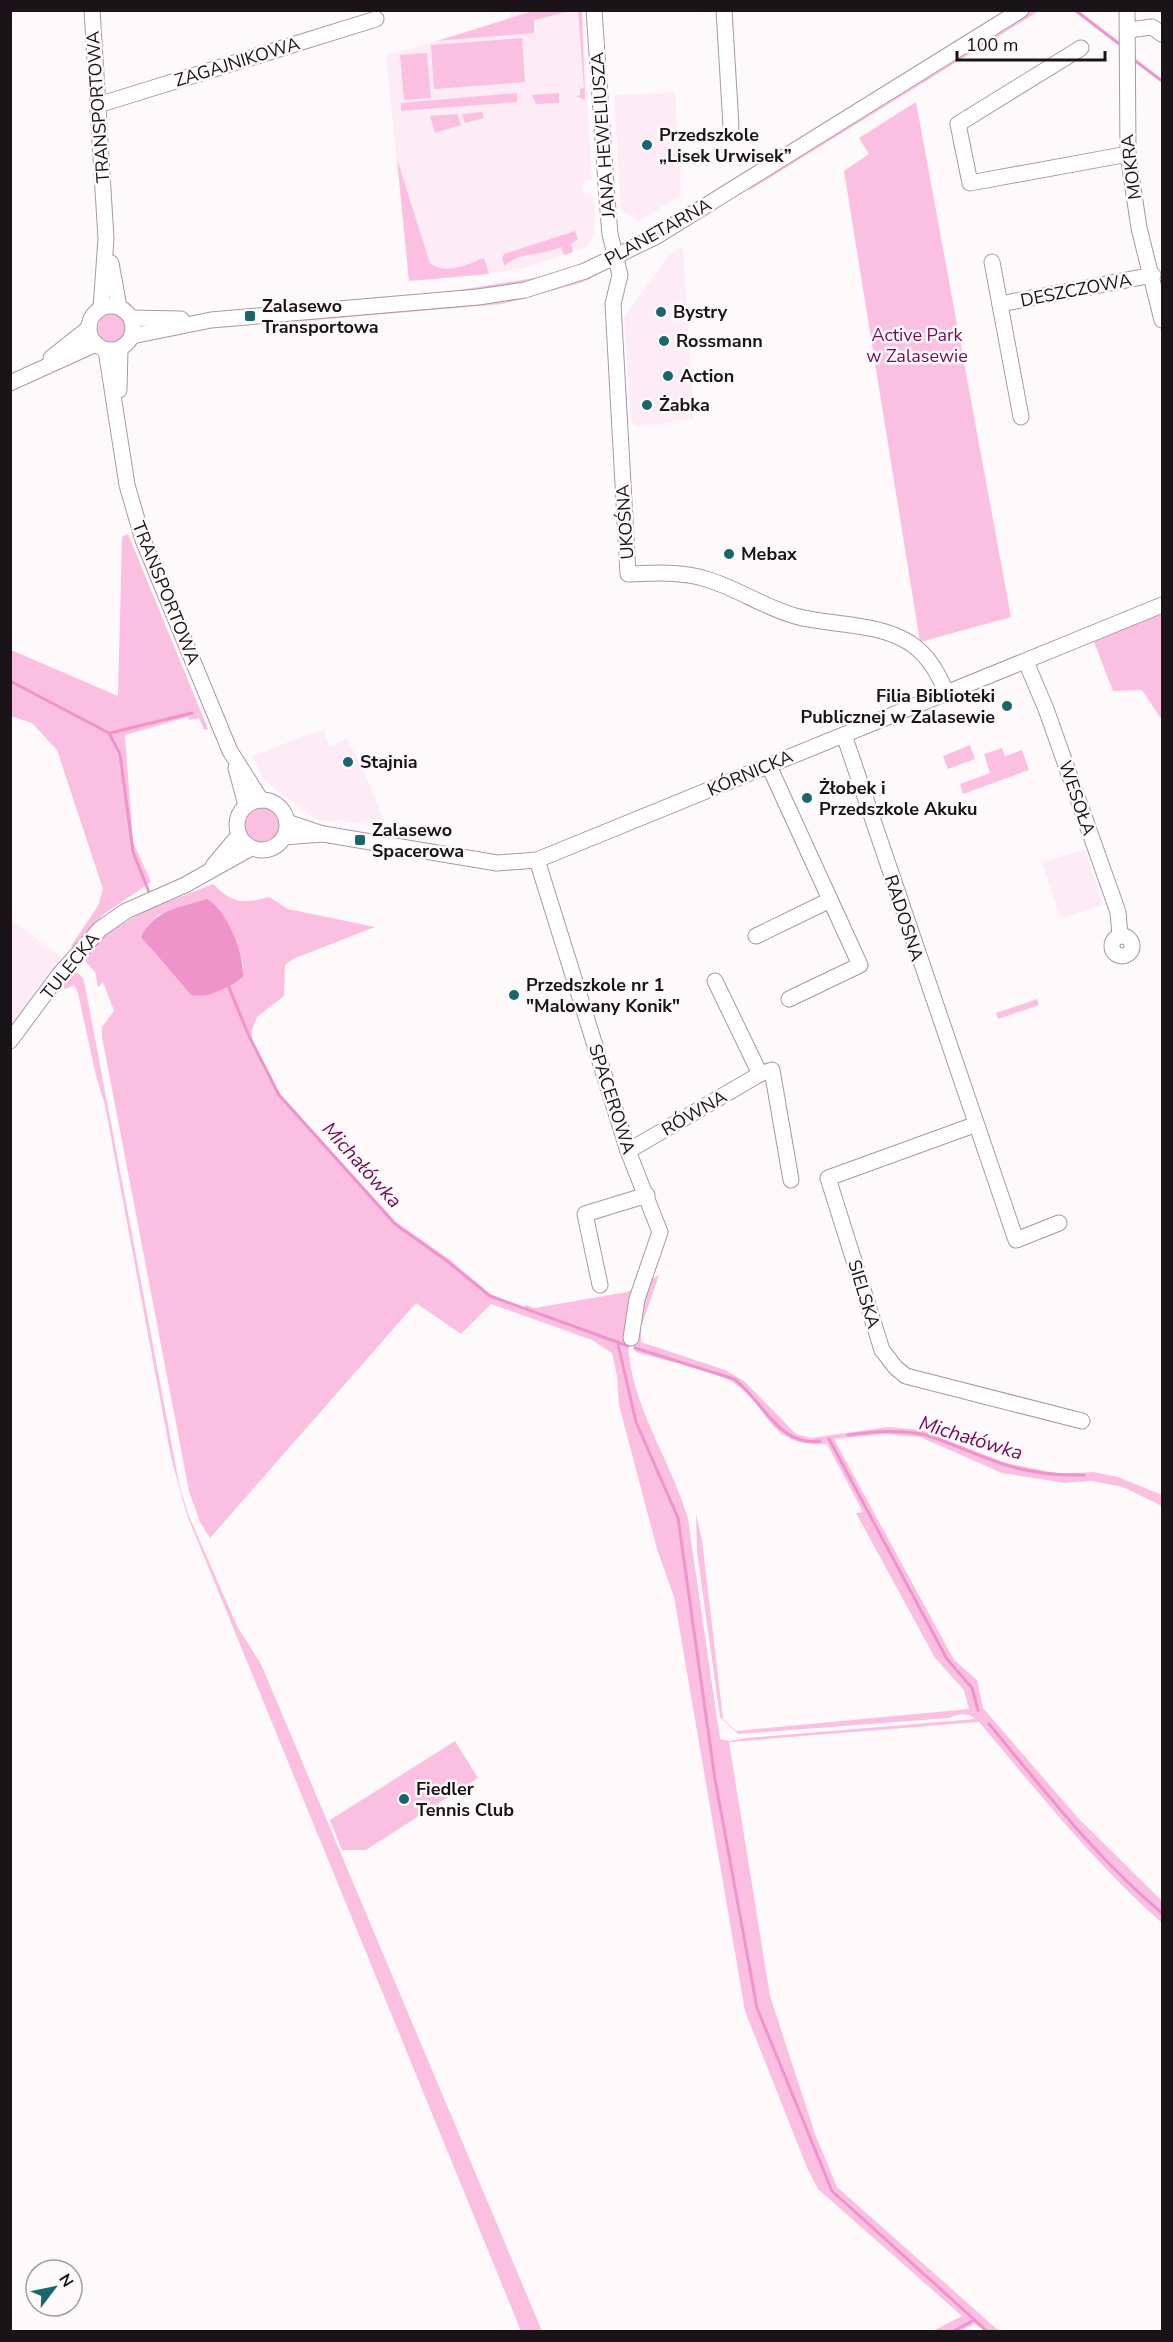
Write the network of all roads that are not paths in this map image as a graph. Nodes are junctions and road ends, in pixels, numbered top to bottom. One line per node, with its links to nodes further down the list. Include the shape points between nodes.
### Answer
1 (92, 10): 10 (street, TRANSPORTOWA)
2 (594, 10): 14 (street, JANA HEWELIUSZA)
3 (724, 10): 11 (street)
4 (1021, 10): 14 (street, PLANETARNA, via 657,236)
5 (1127, 10): 7 (street, MOKRA)
6 (376, 19): 10 (street, ZAGAJNIKOWA)
7 (1128, 30): 8 (street, via 1152,27); 12 (street, MOKRA)
8 (1162, 34)
9 (1081, 48): 12 (street, via 958,124 970,183)
10 (98, 105): 13 (street, TRANSPORTOWA)
11 (731, 126)
12 (1128, 154): 16 (street, MOKRA, via 1139,228)
13 (106, 239): 18 (street, TRANSPORTOWA); 19 (street, TRANSPORTOWA)
14 (615, 258): 21 (street, PLANETARNA, via 563,279 508,293); 31 (street, UKOŚNA, via 620,275 613,303 628,574 695,576 794,616 893,635 926,656)
15 (992, 262): 17 (street, DESZCZOWA)
16 (1153, 275): 17 (street, DESZCZOWA); 22 (street, MOKRA)
17 (1000, 304): 28 (street, DESZCZOWA)
18 (119, 307): 19 (street); 20 (street)
19 (101, 308): 23 (street, via 91,318)
20 (131, 318): 21 (street, PLANETARNA); 24 (street)
21 (211, 320): 24 (street, PLANETARNA)
22 (1162, 320)
23 (89, 328): 25 (street); 26 (street)
24 (132, 336): 25 (street)
25 (107, 348): 26 (street); 34 (street, TRANSPORTOWA, via 127,485 143,540)
26 (40, 368): 27 (street)
27 (10, 383)
28 (1021, 417)
29 (1162, 605): 30 (street, KÓRNICKA)
30 (1026, 662): 31 (street, KÓRNICKA); 42 (street, WESOŁA, via 1118,912)
31 (946, 694): 32 (street, KÓRNICKA)
32 (843, 735): 33 (street, KÓRNICKA); 47 (street, RADOSNA)
33 (769, 765): 38 (street, KÓRNICKA); 40 (street)
34 (253, 803): 35 (street, via 281,808); 36 (street, via 238,819)
35 (286, 830): 37 (street, via 269,849); 38 (street, KÓRNICKA, via 497,863)
36 (239, 835): 37 (street); 39 (street)
37 (251, 848): 39 (street)
38 (537, 860): 48 (street, SPACEROWA)
39 (210, 871): 45 (street, TULECKA, via 100,929 59,975)
40 (830, 900): 41 (street); 44 (street, via 860,965)
41 (756, 936)
42 (1120, 936)
43 (715, 981): 46 (street)
44 (789, 999)
45 (10, 1041)
46 (760, 1074): 48 (street, RÓWNA); 49 (street, via 772,1070)
47 (974, 1125): 51 (street, RADOSNA, via 1016,1240); 54 (street, SIELSKA, via 828,1178 882,1350 906,1376)
48 (628, 1151): 50 (street, SPACEROWA)
49 (792, 1180)
50 (647, 1195): 52 (street, via 585,1214); 53 (street, SPACEROWA, via 660,1232 637,1299)
51 (1059, 1223)
52 (600, 1285)
53 (631, 1338)
54 (1082, 1421)

